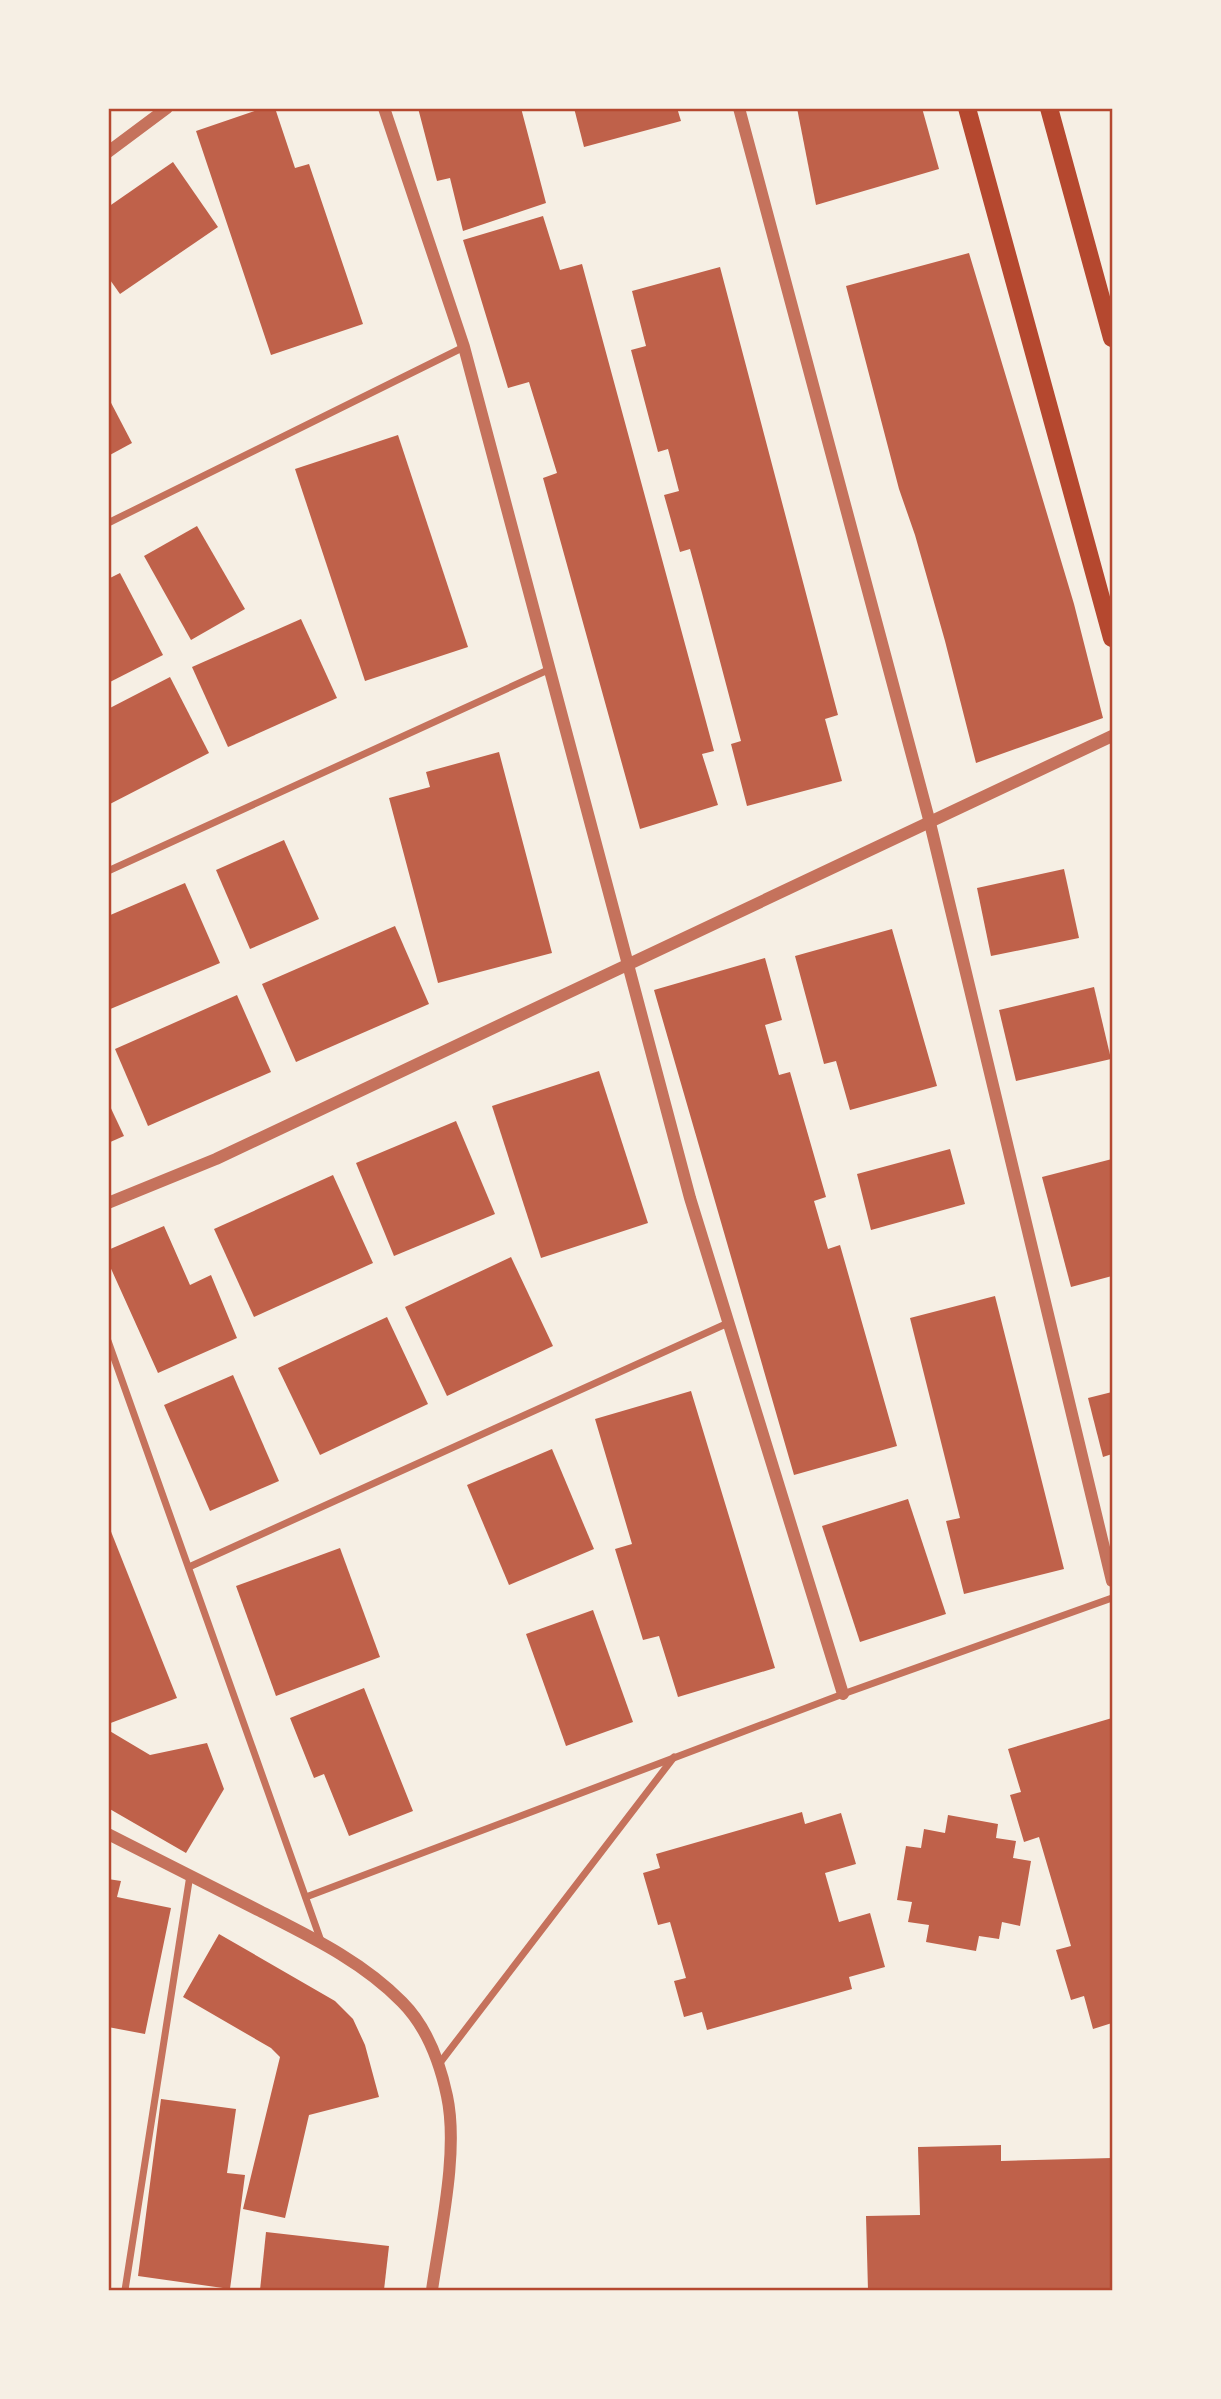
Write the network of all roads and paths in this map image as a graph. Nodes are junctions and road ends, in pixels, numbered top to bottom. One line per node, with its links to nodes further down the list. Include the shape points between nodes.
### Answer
1 (167, 108): 6 (street)
2 (384, 108): 8 (street)
3 (739, 108): 13 (street)
4 (967, 108): 10 (main road)
5 (1049, 108): 7 (main road)
6 (108, 152)
7 (1112, 338)
8 (464, 347): 9 (street); 11 (street)
9 (108, 523)
10 (1112, 638)
11 (551, 669): 14 (street); 15 (street)
12 (1112, 736): 13 (street)
13 (930, 823): 15 (street); 20 (street)
14 (108, 871)
15 (628, 965): 16 (street, via 216,1159); 17 (street)
16 (108, 1203)
17 (728, 1323): 19 (street); 22 (street)
18 (108, 1341): 19 (street)
19 (189, 1567): 26 (street)
20 (1112, 1581)
21 (1112, 1598): 22 (street)
22 (843, 1694): 23 (street)
23 (674, 1758): 26 (street); 28 (street)
24 (108, 1834): 25 (street)
25 (190, 1875): 27 (street); 29 (street)
26 (306, 1897): 27 (street)
27 (322, 1943): 28 (street, via 403,2002 424,2031)
28 (439, 2065): 30 (street, via 448,2098 452,2151)
29 (125, 2291)
30 (432, 2291)

